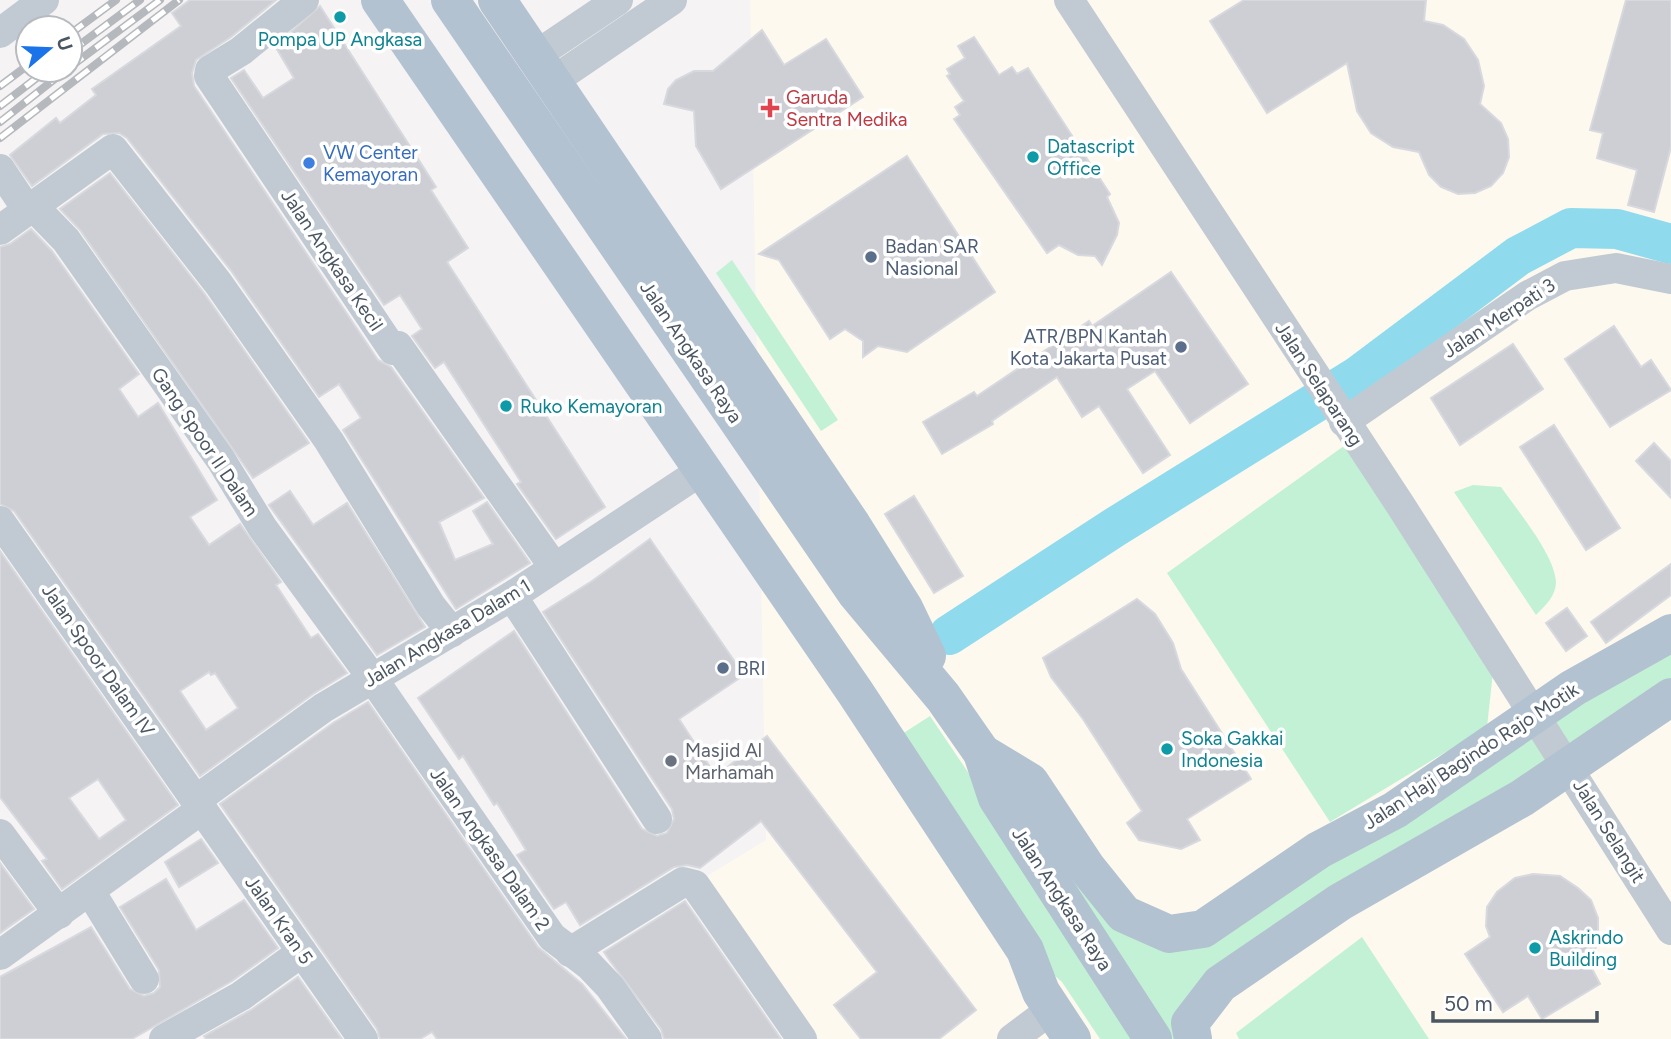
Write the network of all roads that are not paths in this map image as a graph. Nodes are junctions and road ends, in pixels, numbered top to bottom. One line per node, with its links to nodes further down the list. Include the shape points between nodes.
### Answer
1 (44, 0): 10 (street)
2 (304, 0): 19 (street, Jalan Angkasa Kecil, via 210,70 209,76 393,350 398,346)
3 (380, 0): 17 (main road, Jalan Angkasa Raya)
4 (407, 0): 24 (main road, Jalan Angkasa Raya, via 809,586 832,629)
5 (450, 0): 25 (main road, Jalan Angkasa Raya, via 856,593)
6 (497, 0): 11 (main road, Jalan Angkasa Raya)
7 (618, 0): 11 (street)
8 (672, 0): 11 (street)
9 (1069, 0): 16 (street, Jalan Selaparang)
10 (0, 33)
11 (544, 68): 25 (main road, Jalan Angkasa Raya, via 852,525 919,635)
12 (0, 169): 13 (street, Gang Spoor II Dalam, via 23,202)
13 (34, 207): 14 (street); 21 (street, via 113,149 218,283 329,441 431,606); 23 (street, Gang Spoor II Dalam, via 66,240 269,537)
14 (0, 230)
15 (1671, 279): 16 (street, Jalan Merpati 3, via 1616,268 1565,276)
16 (1330, 401): 27 (street, Jalan Selaparang)
17 (701, 471): 19 (street, Jalan Angkasa Dalam 1); 24 (main road, Jalan Angkasa Raya)
18 (0, 520): 30 (street, Jalan Spoor Dalam IV)
19 (554, 567): 20 (street, Jalan Angkasa Dalam 1)
20 (512, 596): 21 (street, Jalan Angkasa Dalam 1); 31 (street)
21 (452, 632): 23 (street, Jalan Angkasa Dalam 1)
22 (1671, 633): 27 (main road, Jalan Haji Bagindo Rajo Motik)
23 (373, 679): 30 (street, Jalan Angkasa Dalam 1, via 323,708); 39 (street, Jalan Angkasa Dalam 2, via 552,937)
24 (855, 692): 37 (main road, Jalan Angkasa Raya)
25 (943, 697): 28 (main road, Jalan Angkasa Raya)
26 (1671, 697): 29 (main road)
27 (1534, 715): 29 (street, Jalan Selaparang); 35 (main road, Jalan Haji Bagindo Rajo Motik, via 1395,810 1320,850)
28 (982, 753): 35 (main road, Jalan Angkasa Raya, via 1030,782 1087,869 1124,914 1169,934); 49 (main road, Jalan Angkasa Raya, via 997,798)
29 (1569, 768): 36 (street, Jalan Selangit); 50 (main road, via 1340,902 1220,984 1190,1023)
30 (199, 805): 33 (street, Jalan Angkasa Dalam 1); 38 (street, Jalan Kran 5)
31 (657, 819)
32 (0, 834): 34 (street)
33 (90, 891): 34 (street, Jalan Angkasa Dalam 1); 41 (street)
34 (59, 914): 40 (street, Jalan Angkasa Dalam 1)
35 (1203, 929)
36 (1671, 930)
37 (1025, 950): 42 (main road, Jalan Angkasa Raya, via 1041,992); 48 (main road, Jalan Angkasa Raya, via 1062,982)
38 (302, 952): 43 (street, Jalan Kran 5); 44 (street, via 241,996)
39 (570, 952): 45 (street, Jalan Angkasa Dalam 2, via 610,987); 46 (street, via 689,882)
40 (0, 955)
41 (144, 979)
42 (1062, 1024): 47 (street)
43 (356, 1037)
44 (164, 1039)
45 (647, 1039)
46 (802, 1039)
47 (1012, 1039)
48 (1100, 1039)
49 (1153, 1039)
50 (1193, 1039)

